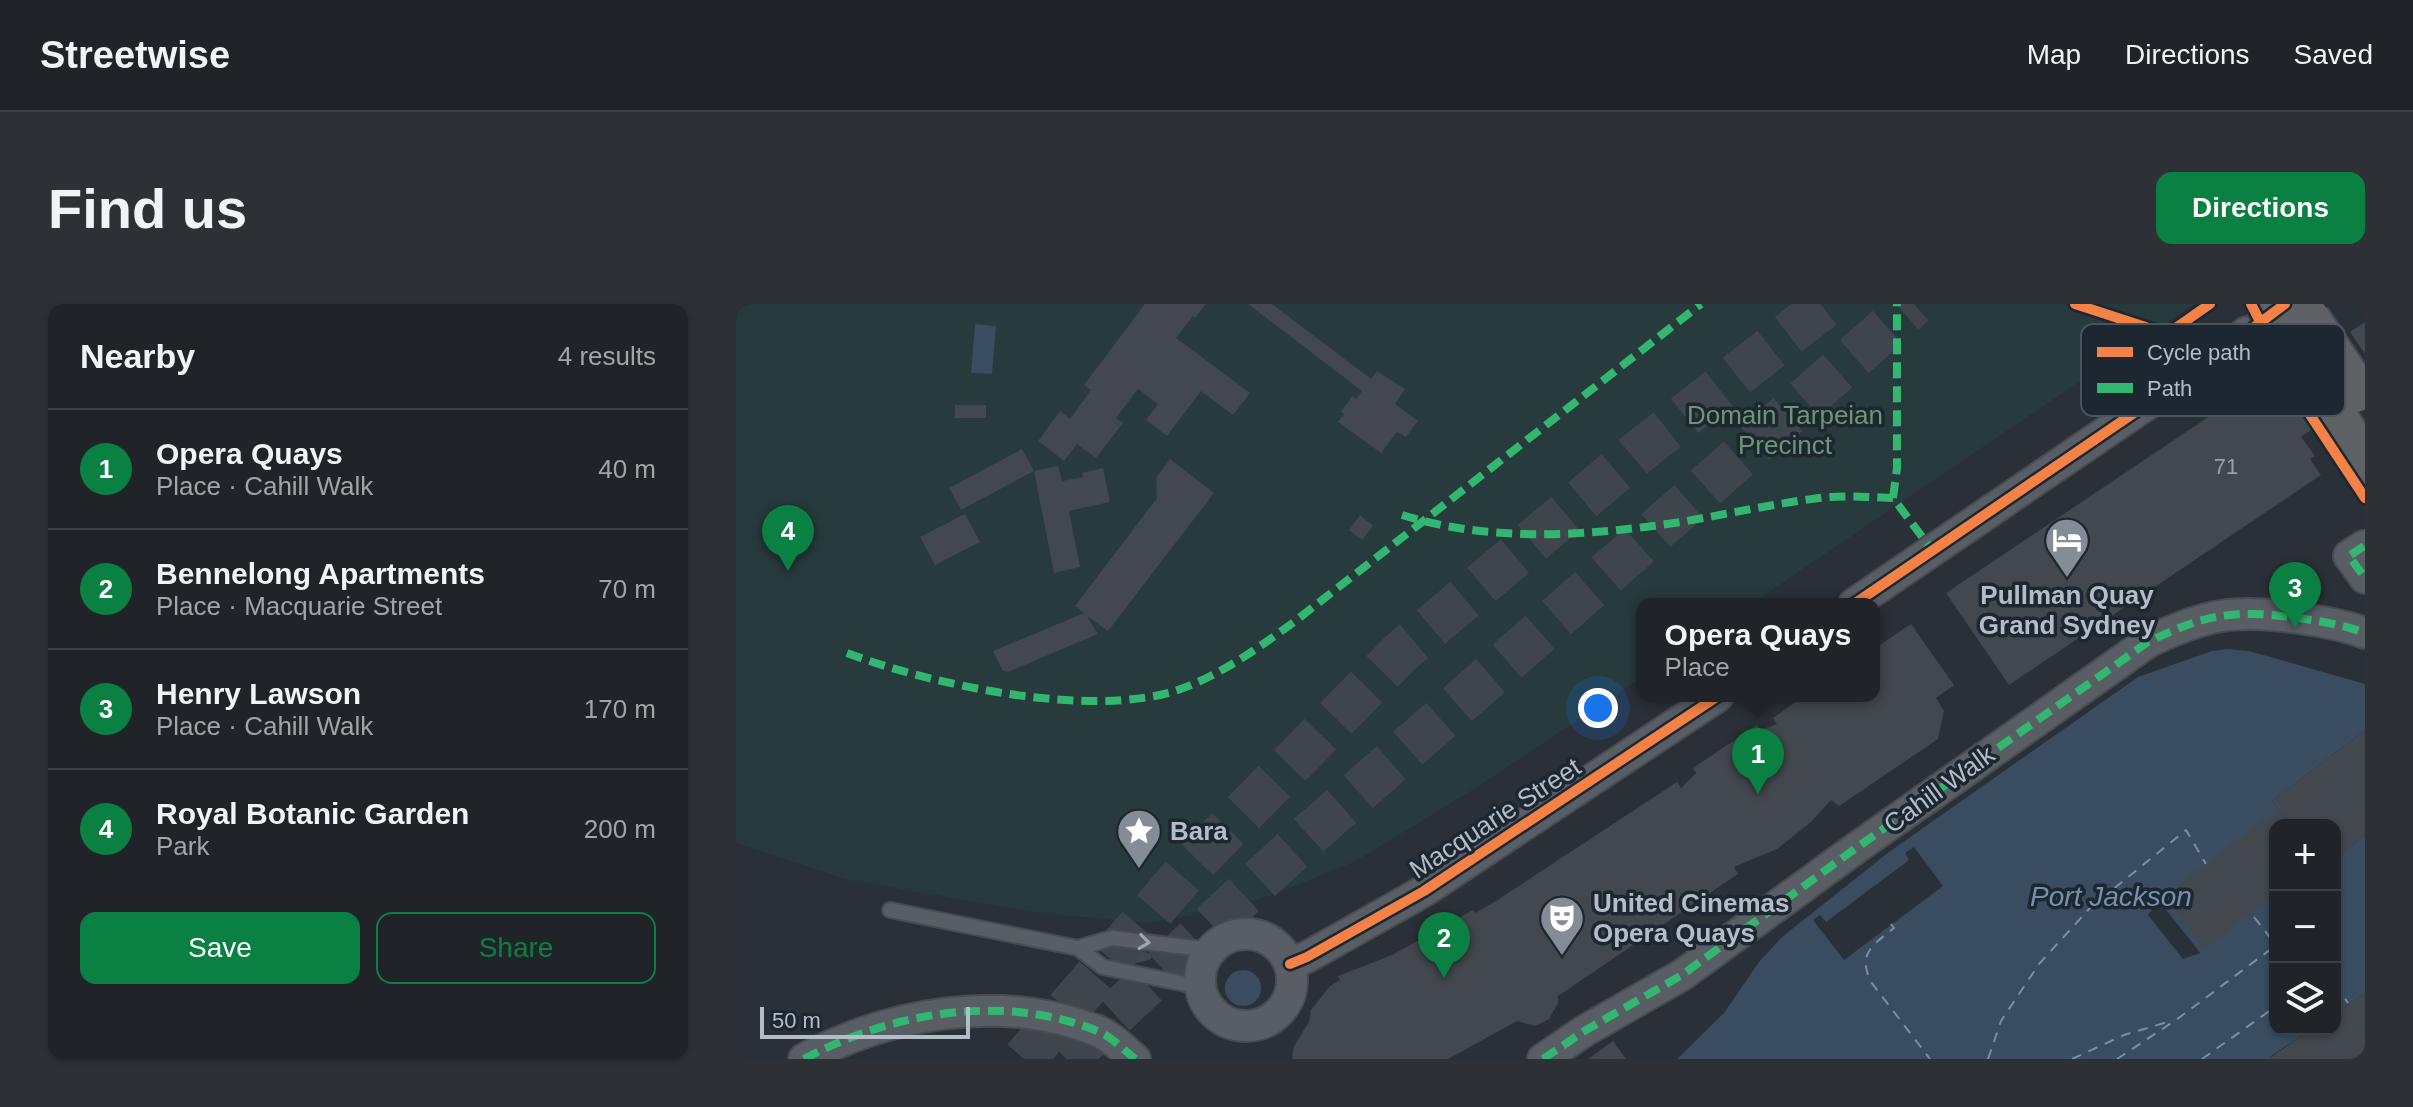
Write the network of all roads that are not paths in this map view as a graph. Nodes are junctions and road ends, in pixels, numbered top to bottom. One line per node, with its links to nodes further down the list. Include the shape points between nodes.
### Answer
1 (2299, 304): 2 (highway, bridge)
2 (2310, 324)
3 (2345, 376): 4 (highway, bridge)
4 (2355, 390)
5 (2130, 416): 10 (street)
6 (2334, 416): 7 (highway, bridge)
7 (2365, 463)
8 (2364, 546): 9 (street, via 2349,556)
9 (2365, 578)
10 (1863, 598)
11 (2365, 633): 20 (street, Cahill Walk, via 2252,612 2184,624 2148,642 1682,975)
12 (1709, 702): 16 (street, Macquarie Street, via 1424,891)
13 (890, 910): 14 (lane)
14 (1078, 948): 15 (lane, one-way to 15, via 1112,938); 17 (lane, via 1103,967)
15 (1211, 950): 16 (street, via 1223,939 1254,934 1282,950); 17 (street, via 1202,964)
16 (1290, 964): 17 (street, via 1286,1004 1253,1026 1217,1016)
17 (1200, 987)
18 (804, 1059): 19 (street, via 860,1032 958,1012 1028,1012 1098,1031)
19 (1135, 1059)
20 (1543, 1059)

